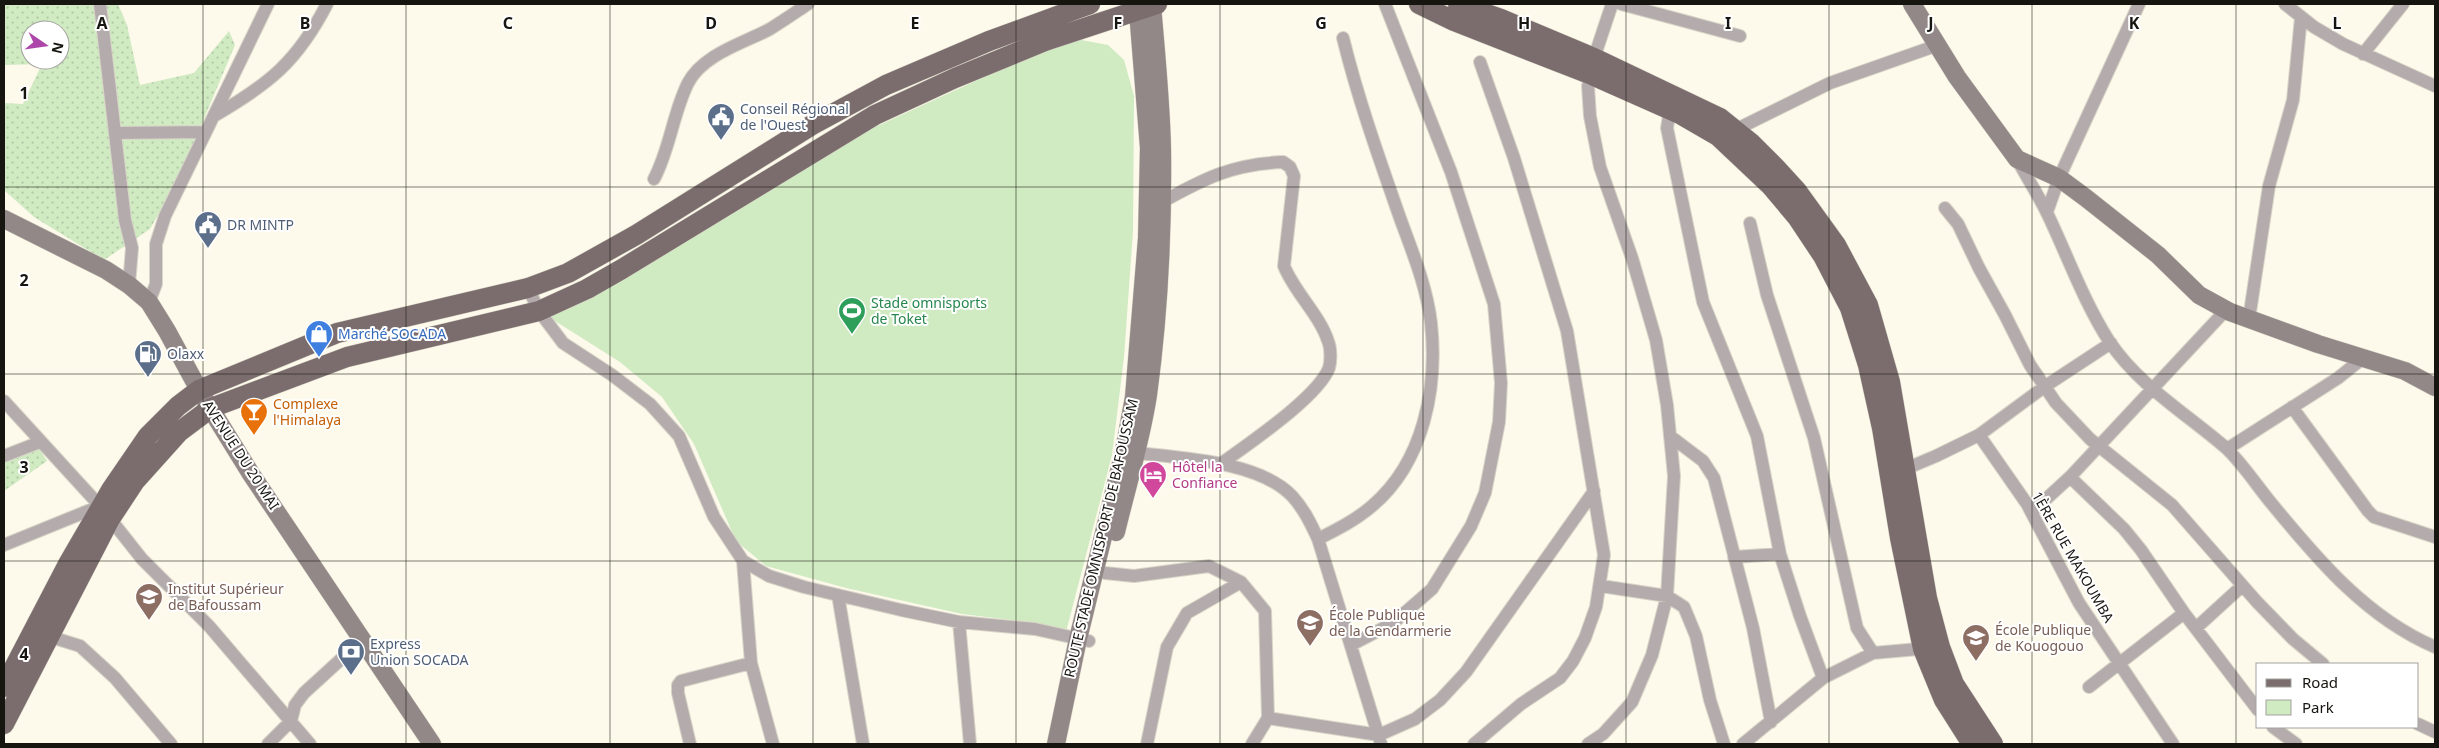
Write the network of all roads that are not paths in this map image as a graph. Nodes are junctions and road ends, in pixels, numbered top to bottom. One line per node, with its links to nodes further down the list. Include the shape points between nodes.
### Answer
1 (100, 4): 27 (street)
2 (268, 4): 24 (street)
3 (327, 4): 24 (street, via 287,64 263,87)
4 (808, 4): 30 (street, via 704,64 689,81 663,162)
5 (1090, 4): 37 (main road, via 989,41 886,85 812,125 636,235 568,273)
6 (1386, 4): 82 (street, via 1451,172 1494,304 1501,383 1500,422 1485,493 1471,526 1432,589 1393,623)
7 (1419, 4): 21 (main road, via 1454,21)
8 (1458, 4): 21 (main road)
9 (1612, 4): 21 (street)
10 (1621, 4): 16 (street)
11 (1912, 4): 18 (street)
12 (2139, 4): 29 (street)
13 (2403, 4): 19 (street)
14 (1146, 6): 31 (street, ROUTE STADE OMNISPORT DE BAFOUSSAM, via 1162,148); 39 (main road, via 1045,41 875,115 622,269); 56 (street, ROUTE STADE OMNISPORT DE BAFOUSSAM, via 1147,238)
15 (2294, 8): 19 (street, via 2326,34); 41 (street, via 2293,100 2269,186)
16 (1740, 36)
17 (1343, 38): 65 (street, via 1355,87 1419,273 1431,322 1431,388 1420,436 1395,482 1372,506)
18 (1938, 45): 25 (street, via 1830,83); 28 (street, via 1957,77)
19 (2363, 54): 22 (street)
20 (1480, 62): 61 (street, via 1514,158 1567,331)
21 (1593, 66): 23 (main road); 25 (main road, via 1682,99 1720,118); 52 (street, via 1588,86 1590,116 1600,167 1656,340)
22 (2435, 86)
23 (1670, 110): 59 (main road, via 1718,136 1747,163 1798,217 1824,256 1850,308); 67 (street, via 1667,128 1703,302 1757,436)
24 (214, 116): 26 (street)
25 (1735, 130): 59 (main road, via 1797,191 1836,244 1868,305 1890,382)
26 (205, 132): 27 (street); 38 (street, via 157,235 157,277)
27 (115, 133): 36 (street, via 125,220 132,248)
28 (2017, 159): 29 (street); 33 (street)
29 (2060, 178): 33 (street); 40 (street, via 2158,255 2199,295)
30 (654, 179)
31 (1162, 202): 56 (street, ROUTE STADE OMNISPORT DE BAFOUSSAM, via 1156,331 1147,397); 58 (street, via 1221,172 1244,166 1282,162 1290,167 1294,176 1284,266 1329,342 1329,367 1318,386 1278,422)
32 (1945, 208): 44 (street, via 1958,224)
33 (2047, 212): 42 (street)
34 (4, 219): 36 (street, AVENUE DU 20 MAI, via 106,270)
35 (1750, 223): 85 (street, via 1767,295 1814,438 1856,628)
36 (128, 285): 38 (street, AVENUE DU 20 MAI)
37 (528, 288): 39 (street); 47 (main road, via 336,333)
38 (149, 302): 47 (street, AVENUE DU 20 MAI)
39 (539, 310): 50 (main road, via 347,357); 69 (street, via 563,343 650,404 678,436 714,517)
40 (2226, 310): 41 (street); 46 (street)
41 (2249, 319): 43 (street)
42 (2111, 343): 44 (street); 46 (street)
43 (2363, 358): 45 (street, via 2405,371); 49 (street)
44 (2044, 387): 51 (street); 54 (street, via 2079,429)
45 (2435, 387)
46 (2154, 389): 54 (street); 55 (street)
47 (199, 390): 50 (street, AVENUE DU 20 MAI); 63 (main road, via 148,436)
48 (4, 401): 53 (street)
49 (2292, 407): 55 (street); 64 (street, via 2368,511 2380,519)
50 (212, 408): 63 (main road, via 179,432); 80 (street, AVENUE DU 20 MAI, via 251,474)
51 (1979, 435): 59 (street); 62 (street, 1ÈRE RUE MAKOUMBA)
52 (1670, 436): 68 (street, via 1710,469); 75 (street, via 1674,476)
53 (40, 442): 57 (street); 63 (street, via 77,478)
54 (2099, 446): 60 (street); 73 (street, via 2172,505)
55 (2227, 449): 83 (street, via 2307,547 2345,586 2371,608)
56 (1130, 452): 58 (street); 70 (street, ROUTE STADE OMNISPORT DE BAFOUSSAM); 81 (street, ROUTE STADE OMNISPORT DE BAFOUSSAM)
57 (4, 456)
58 (1222, 463): 65 (street, via 1274,483 1292,496)
59 (1897, 472): 84 (main road)
60 (2070, 477): 62 (street); 76 (street, via 2124,529 2158,572)
61 (1594, 491): 72 (street, via 1604,555); 100 (street, via 1466,672 1440,700)
62 (2032, 512): 86 (street, 1ÈRE RUE MAKOUMBA, via 2079,604)
63 (105, 513): 66 (street); 79 (main road); 90 (main road); 94 (street, via 142,559 208,626)
64 (2435, 536)
65 (1318, 539): 82 (street)
66 (4, 545)
67 (1780, 554): 68 (street); 89 (street)
68 (1734, 557): 95 (street, via 1753,628)
69 (743, 561): 74 (street, via 769,576); 87 (street)
70 (1105, 573): 71 (street, via 1134,576 1209,566); 81 (street, ROUTE STADE OMNISPORT DE BAFOUSSAM)
71 (1241, 582): 93 (street, via 1265,610); 111 (street, via 1187,614 1166,647)
72 (1601, 586): 75 (street); 113 (street, via 1585,638 1560,678 1521,704)
73 (2242, 586): 78 (street); 88 (street, via 2293,639)
74 (838, 595): 77 (street); 107 (street)
75 (1667, 596): 114 (street, via 1652,655 1632,702 1603,734); 115 (street, via 1684,607 1691,620)
76 (2184, 613): 78 (street); 86 (street)
77 (959, 622): 81 (street, via 1035,629); 108 (street)
78 (2196, 628): 92 (street)
79 (48, 636): 96 (main road); 101 (street, via 80,646 115,678)
80 (362, 640): 94 (street, via 304,692); 104 (street, AVENUE DU 20 MAI)
81 (1084, 640): 109 (street, ROUTE STADE OMNISPORT DE BAFOUSSAM); 110 (street, ROUTE STADE OMNISPORT DE BAFOUSSAM)
82 (1351, 645): 100 (street)
83 (2435, 647)
84 (1931, 648): 85 (street); 117 (main road, via 1944,700); 118 (main road)
85 (1873, 653): 89 (street)
86 (2118, 662): 91 (street); 119 (street, 1ÈRE RUE MAKOUMBA)
87 (751, 663): 105 (street, via 681,681 678,693); 106 (street)
88 (2322, 663)
89 (1823, 678): 95 (street)
90 (4, 687)
91 (2089, 687)
92 (2256, 707)
93 (1268, 718): 100 (street); 112 (street)
94 (291, 721): 102 (street); 103 (street)
95 (1770, 722): 116 (street)
96 (4, 724)
97 (2419, 724): 99 (street)
98 (2274, 728): 120 (street)
99 (2435, 732)
100 (1380, 740)
101 (171, 744)
102 (268, 744)
103 (310, 744)
104 (432, 744)
105 (690, 744)
106 (773, 744)
107 (863, 744)
108 (970, 744)
109 (1056, 744)
110 (1068, 744)
111 (1147, 744)
112 (1252, 744)
113 (1474, 744)
114 (1588, 744)
115 (1724, 744)
116 (1743, 744)
117 (1972, 744)
118 (1993, 744)
119 (2173, 744)
120 (2296, 744)

